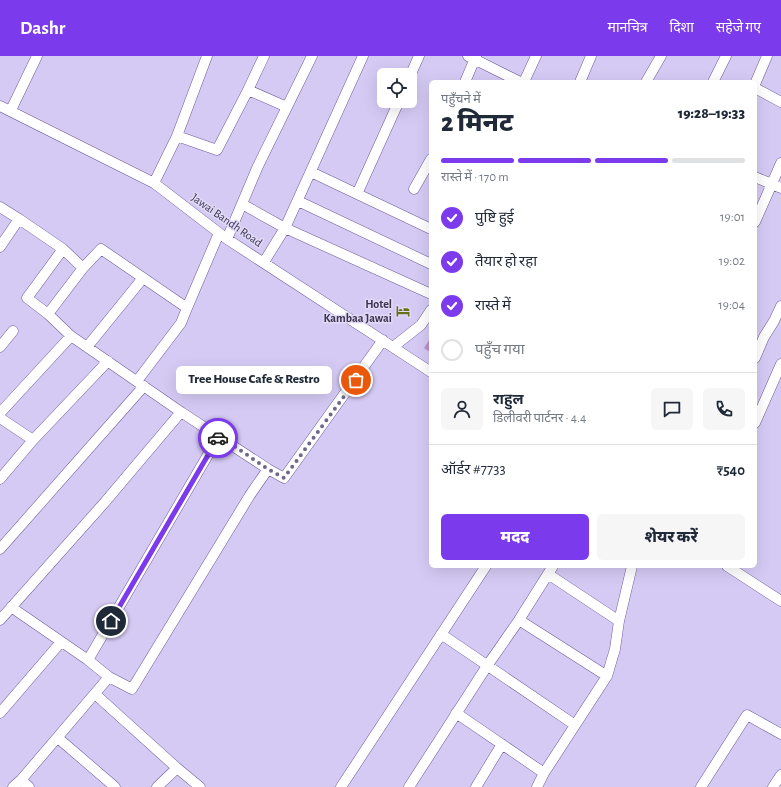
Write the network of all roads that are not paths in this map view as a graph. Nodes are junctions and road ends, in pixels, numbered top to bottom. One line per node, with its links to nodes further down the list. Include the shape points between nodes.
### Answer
1 (37, 56): 27 (street)
2 (207, 56): 28 (street)
3 (264, 56): 22 (street)
4 (312, 56): 25 (street)
5 (363, 56): 31 (street)
6 (419, 56): 13 (street)
7 (536, 56): 16 (street)
8 (591, 56): 17 (street)
9 (661, 56): 18 (street)
10 (726, 56): 19 (street)
11 (767, 56): 20 (street)
12 (473, 57): 14 (street); 15 (street)
13 (414, 68)
14 (466, 80)
15 (516, 80)
16 (525, 80)
17 (581, 80)
18 (647, 80)
19 (714, 80)
20 (757, 80)
21 (757, 89): 23 (street)
22 (248, 90): 25 (street); 28 (street, via 217,150)
23 (781, 102)
24 (0, 106): 27 (street, Jawai Bandh Road)
25 (287, 107): 38 (street)
26 (396, 108): 36 (street)
27 (11, 110): 33 (street, Jawai Bandh Road)
28 (177, 136): 33 (street)
29 (429, 163): 35 (street)
30 (781, 163): 34 (street)
31 (311, 172): 36 (street); 37 (street)
32 (757, 178): 34 (street)
33 (154, 184): 44 (street, Jawai Bandh Road)
34 (776, 186): 41 (street)
35 (414, 189)
36 (357, 194): 43 (street)
37 (298, 201): 42 (street); 48 (street)
38 (242, 204): 42 (street); 44 (street)
39 (0, 208): 40 (street)
40 (19, 219): 45 (street); 46 (street)
41 (757, 219)
42 (285, 228): 47 (street); 51 (street)
43 (429, 228)
44 (223, 236): 47 (street, Jawai Bandh Road); 53 (street)
45 (0, 247)
46 (63, 250): 49 (street); 55 (street, via 27,298)
47 (264, 262): 60 (street, Jawai Bandh Road)
48 (429, 263)
49 (83, 268): 50 (street, via 101,248); 55 (street)
50 (144, 278): 53 (street); 62 (street)
51 (429, 293)
52 (781, 306): 56 (street)
53 (187, 308): 68 (street, via 181,323)
54 (429, 313): 63 (street, via 421,325)
55 (48, 314): 58 (street)
56 (778, 323): 59 (street)
57 (13, 331): 61 (street)
58 (71, 336): 62 (street); 70 (street)
59 (759, 336): 64 (street)
60 (383, 340): 63 (street, Jawai Bandh Road); 75 (street, via 284,478)
61 (0, 347)
62 (87, 347): 65 (street)
63 (393, 347): 67 (street, Jawai Bandh Road)
64 (757, 347)
65 (108, 361): 68 (street); 74 (street)
66 (781, 364): 72 (street)
67 (429, 371)
68 (140, 384): 69 (street); 77 (street)
69 (181, 412): 73 (street); 83 (street, via 106,502)
70 (0, 413)
71 (0, 418): 74 (street)
72 (757, 418)
73 (219, 436): 75 (street); 89 (street)
74 (33, 440): 76 (street)
75 (268, 469): 92 (street, via 132,689)
76 (0, 479)
77 (0, 549)
78 (485, 568): 87 (street)
79 (628, 568): 86 (street)
80 (730, 568): 82 (street)
81 (550, 570): 85 (street); 86 (street)
82 (781, 601)
83 (11, 607): 84 (street); 88 (street)
84 (0, 620)
85 (519, 620): 90 (street); 91 (street)
86 (619, 621): 91 (street, via 615,649)
87 (441, 634): 90 (street); 109 (street)
88 (61, 642): 89 (street); 94 (street)
89 (88, 660): 92 (street)
90 (487, 666): 95 (street); 96 (street)
91 (607, 676): 96 (street)
92 (109, 677): 93 (street)
93 (95, 694): 98 (street); 100 (street)
94 (0, 713)
95 (456, 713): 99 (street); 110 (street)
96 (575, 725): 101 (street)
97 (781, 734): 113 (street, via 747,716)
98 (58, 738): 103 (street); 106 (street)
99 (502, 744): 101 (street); 111 (street)
100 (176, 768): 107 (street); 108 (street)
101 (544, 773): 112 (street)
102 (781, 776): 114 (street)
103 (21, 780): 104 (street); 105 (street)
104 (13, 787)
105 (29, 787)
106 (114, 787)
107 (157, 787)
108 (200, 787)
109 (341, 787)
110 (409, 787)
111 (476, 787)
112 (537, 787)
113 (701, 787)
114 (773, 787)

